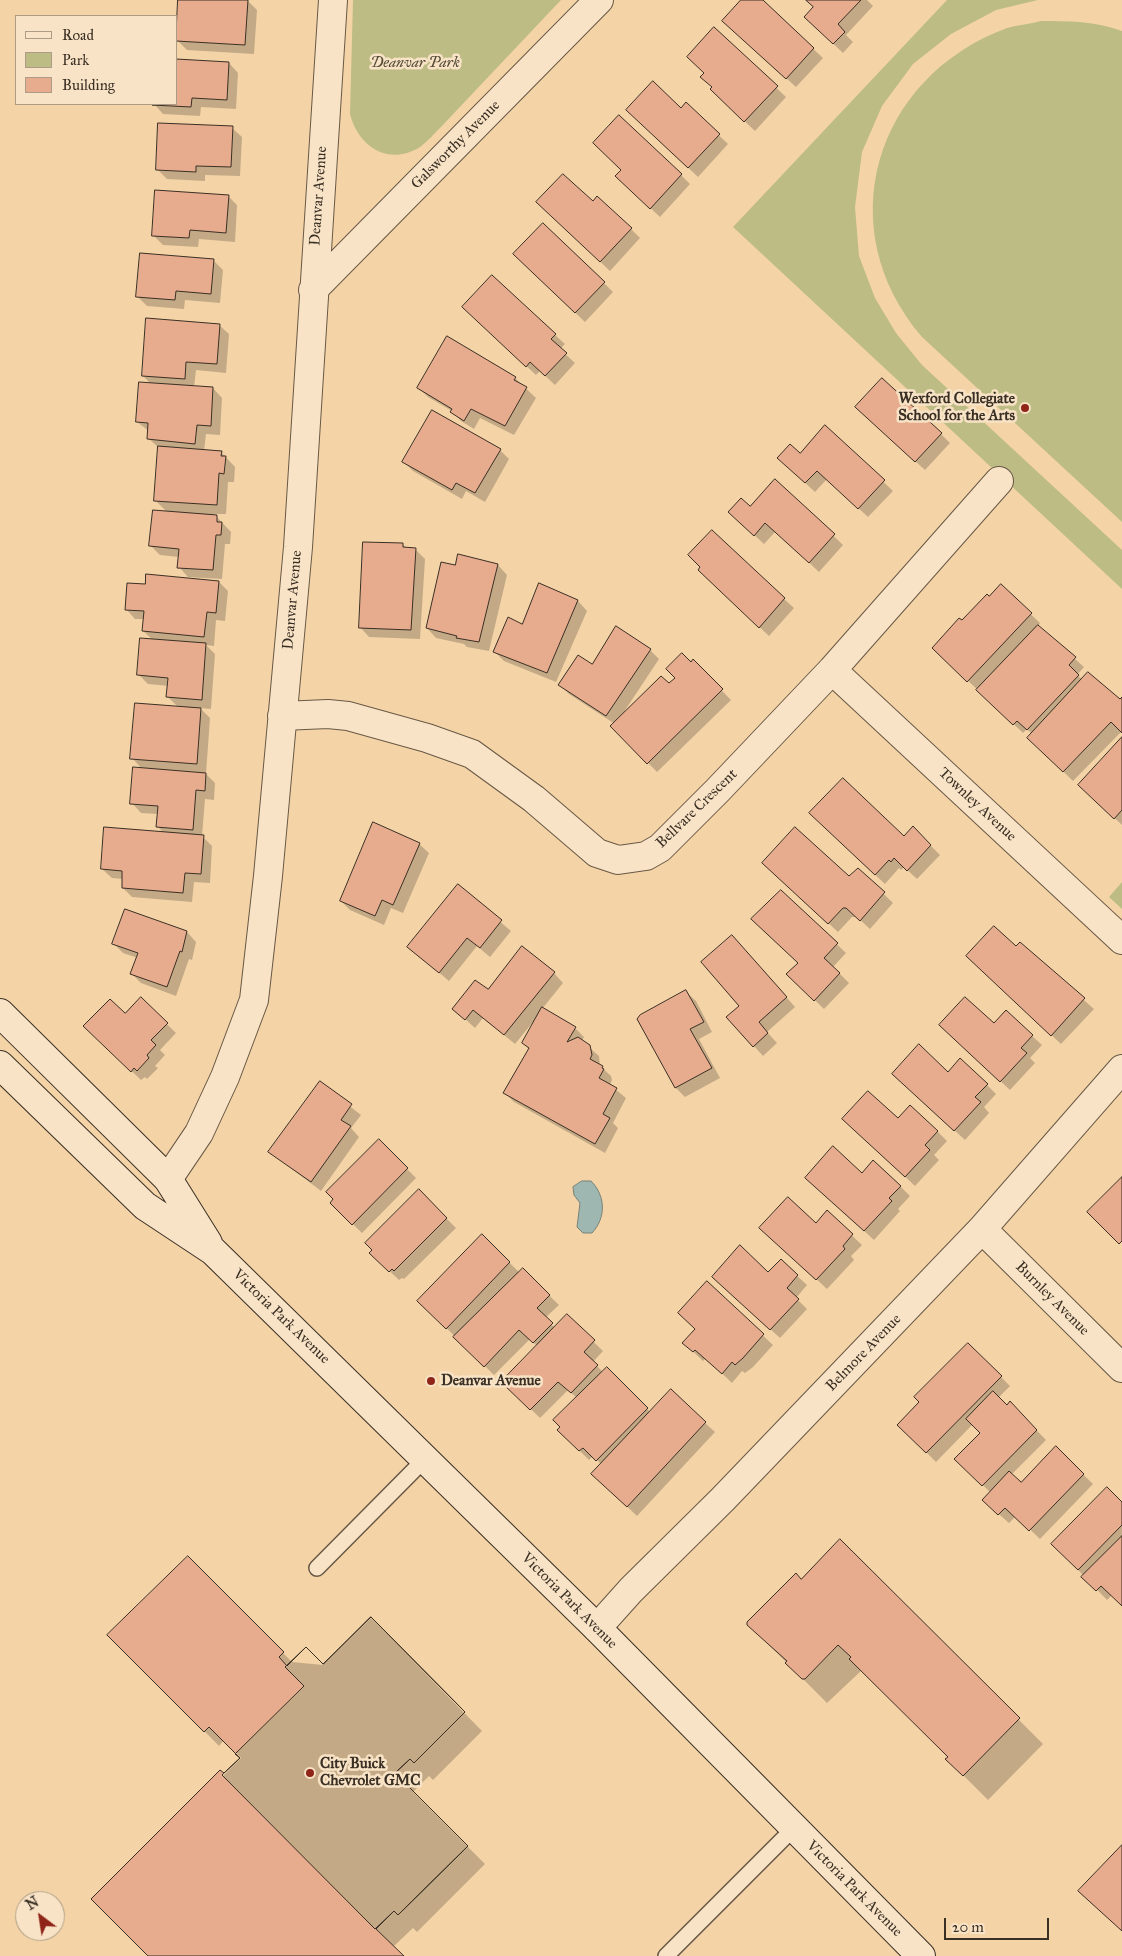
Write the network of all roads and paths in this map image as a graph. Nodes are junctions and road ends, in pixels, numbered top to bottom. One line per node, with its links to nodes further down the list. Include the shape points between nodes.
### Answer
1 (332, 0): 3 (street, Deanvar Avenue)
2 (600, 0): 3 (street, Galsworthy Avenue)
3 (313, 290): 6 (street, Deanvar Avenue, via 298,547)
4 (999, 481): 5 (street, Bellvare Crescent)
5 (832, 670): 6 (street, Bellvare Crescent, via 660,848 646,856 630,859 618,860 597,854 534,798 472,754 348,716); 7 (street, Townley Avenue)
6 (282, 716): 11 (street, Deanvar Avenue, via 254,1000 225,1077 202,1125)
7 (1122, 940)
8 (0, 1014): 11 (street, Victoria Park Avenue)
9 (0, 1065): 13 (street, Victoria Park Avenue, via 145,1206)
10 (1122, 1069): 12 (street, Belmore Avenue)
11 (168, 1179): 13 (street, Victoria Park Avenue)
12 (982, 1229): 14 (street, Burnley Avenue); 17 (street, Belmore Avenue)
13 (213, 1251): 15 (street, Victoria Park Avenue)
14 (1122, 1368)
15 (425, 1459): 16 (lane); 17 (street, Victoria Park Avenue)
16 (317, 1568)
17 (597, 1628): 18 (street, Victoria Park Avenue)
18 (794, 1828): 19 (lane); 20 (street, Victoria Park Avenue)
19 (666, 1956)
20 (920, 1956)

